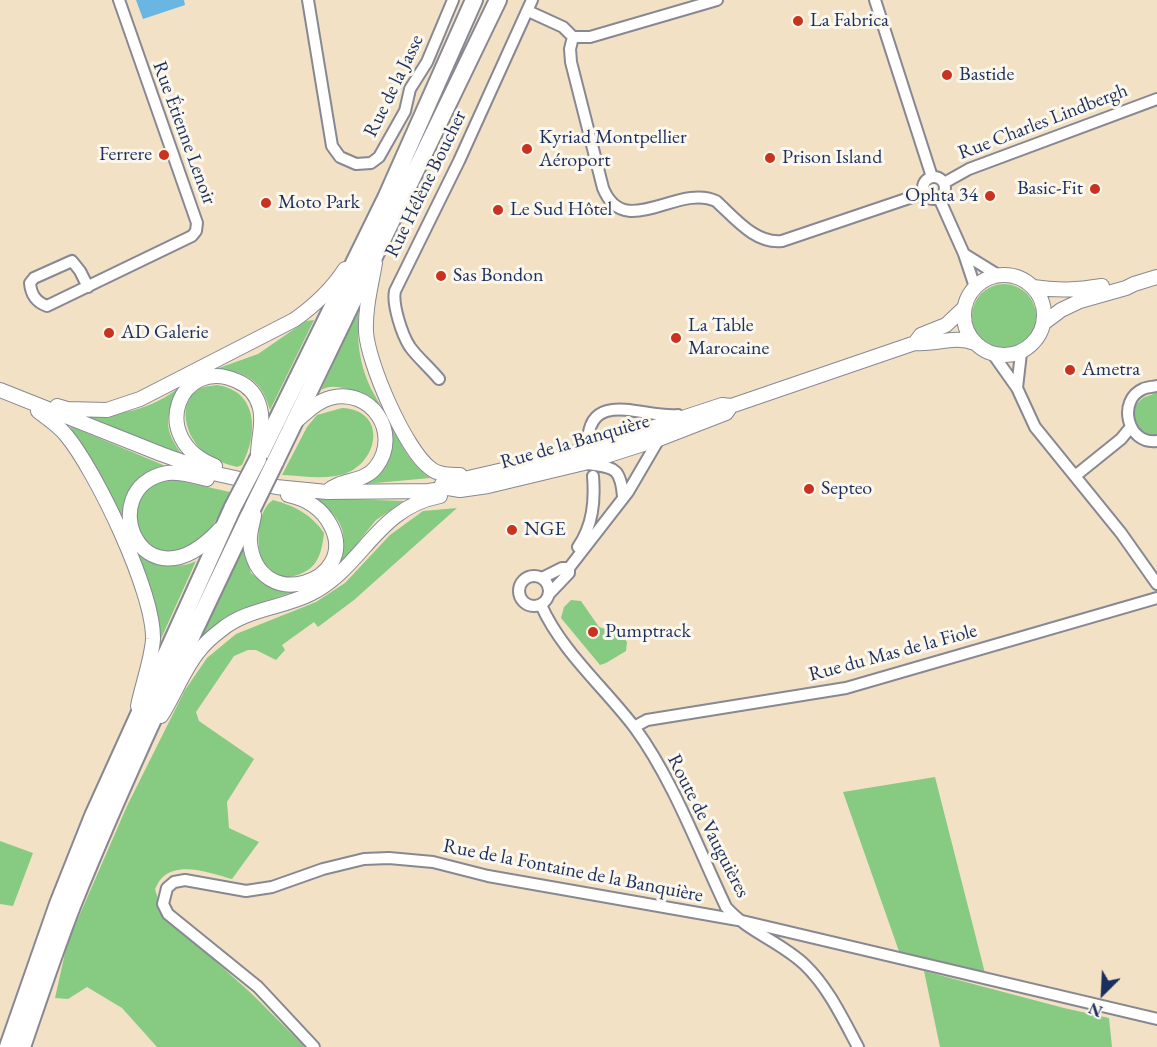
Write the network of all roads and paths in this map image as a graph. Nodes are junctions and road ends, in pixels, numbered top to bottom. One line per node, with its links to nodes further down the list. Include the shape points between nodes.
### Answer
1 (119, 0): 20 (street, Rue Étienne Lenoir, via 197,223 192,236)
2 (308, 0): 3 (street, Rue de la Jasse, via 329,135 334,150 345,161 362,165 376,160 405,111 410,89 427,62)
3 (453, 0)
4 (474, 0): 15 (highway, via 386,198)
5 (498, 0): 15 (highway)
6 (717, 0): 9 (street, via 608,33)
7 (875, 0): 11 (street)
8 (530, 5): 9 (street); 29 (street, Rue Hélène Boucher, via 395,291 406,340)
9 (573, 37): 13 (street, via 571,62 603,188 613,206 622,211 709,197 760,239 772,242)
10 (1157, 99): 12 (street, Rue Charles Lindbergh, via 956,174)
11 (932, 177): 12 (street); 13 (street, via 924,183)
12 (944, 183): 14 (street, via 944,193)
13 (924, 193): 14 (street, via 932,200)
14 (939, 198): 16 (street)
15 (370, 245): 33 (main road, via 311,308 294,320 140,399 98,411 67,410 47,402); 36 (highway); 41 (highway); 48 (main road, via 366,329 378,377 422,460 435,471 461,475)
16 (964, 254): 17 (street); 22 (street)
17 (998, 275): 21 (main road, via 1017,276); 22 (main road)
18 (1157, 277): 19 (main road)
19 (1134, 284): 21 (main road, via 1065,291); 24 (main road, via 1080,301)
20 (88, 287): 20 (street, Rue Étienne Lenoir, via 72,261 30,282 34,297 47,306)
21 (1033, 287): 24 (main road, via 1041,297)
22 (975, 288): 23 (main road)
23 (964, 309): 25 (main road, Rue de la Banquière, via 946,325 921,335); 26 (main road, via 966,327)
24 (1045, 322): 27 (main road, via 1040,335)
25 (915, 343): 26 (main road, Rue de la Banquière, via 957,339); 34 (main road, Rue de la Banquière)
26 (975, 343): 28 (main road)
27 (1021, 353): 28 (main road); 31 (street)
28 (993, 354): 31 (street)
29 (439, 380)
30 (1157, 386): 37 (street, via 1143,389 1135,396 1129,406)
31 (1017, 388): 44 (street, via 1035,427)
32 (0, 390): 33 (main road)
33 (30, 402): 46 (main road, via 196,468); 61 (main road, via 60,428 81,455 104,496 146,600 153,640)
34 (731, 406): 35 (main road, Rue de la Banquière, via 722,405); 38 (main road, Rue de la Banquière, via 726,413)
35 (686, 417): 39 (street, via 626,410 601,412 589,431); 48 (main road, Rue de la Banquière)
36 (296, 421): 50 (main road, via 321,401 341,396 365,401 381,417 384,451 375,468); 52 (highway, bridge)
37 (1130, 428): 40 (street, via 1141,438); 44 (street)
38 (658, 439): 42 (main road, Rue de la Banquière); 47 (street)
39 (588, 441)
40 (1157, 441)
41 (258, 459): 46 (main road, via 261,416 257,399 249,389 219,376 191,385 177,407 180,438 203,461 225,470); 53 (highway, bridge)
42 (584, 463): 45 (street, via 607,465); 48 (main road, Rue de la Banquière, via 488,486)
43 (593, 476): 54 (street, via 592,514 576,549)
44 (1075, 476): 57 (street)
45 (621, 478): 47 (street); 51 (street)
46 (234, 479): 49 (main road); 53 (main road, via 208,480 179,472 157,476 136,492 130,510 136,541 152,554 168,560 198,550)
47 (633, 483): 51 (street)
48 (464, 484): 50 (main road, Rue de la Banquière, via 422,490); 63 (main road, via 451,494 426,499 399,512 344,570 310,594 223,628 198,652)
49 (276, 487): 50 (main road, Rue de la Banquière); 52 (main road, via 310,503 332,527 336,549 318,578 291,586 265,575 256,565 250,543)
50 (327, 492)
51 (623, 496): 54 (street)
52 (253, 507): 63 (highway)
53 (223, 526): 61 (highway)
54 (576, 558): 55 (street)
55 (568, 568): 56 (street); 58 (street, via 569,573)
56 (542, 578): 58 (street); 60 (street, via 526,579 519,591 526,604)
57 (1157, 584)
58 (549, 594): 60 (street)
59 (1157, 598): 62 (street, Rue du Mas de la Fiole, via 846,688 647,720)
60 (541, 605): 62 (street, Route de Vauguières, via 554,631)
61 (135, 721): 66 (highway, via 58,904)
62 (634, 727): 64 (street, Route de Vauguières, via 653,756 726,906)
63 (140, 748): 67 (highway, via 71,908)
64 (738, 920): 65 (street, Rue de la Fontaine de la Banquière); 68 (street, Rue de la Fontaine de la Banquière, via 499,878 433,862 399,859 364,859 246,891 185,880 167,888 163,904 168,914 258,987); 69 (street, Route de Vauguières, via 804,964 822,985)
65 (1157, 1019)
66 (8, 1047)
67 (21, 1047)
68 (314, 1047)
69 (858, 1047)

